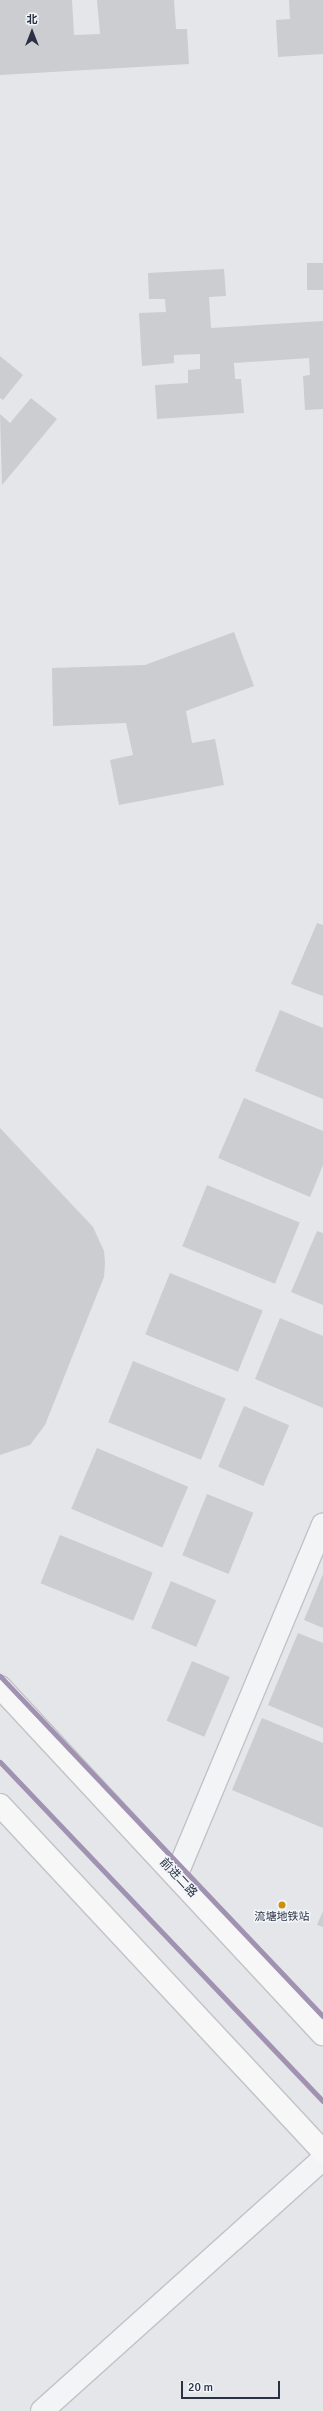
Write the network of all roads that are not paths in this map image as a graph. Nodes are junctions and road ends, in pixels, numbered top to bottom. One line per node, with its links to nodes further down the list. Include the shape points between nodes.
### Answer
1 (323, 1524): 4 (street)
2 (0, 1687): 4 (main road, 前进二路)
3 (0, 1805): 6 (main road)
4 (176, 1876): 5 (main road, 前进二路)
5 (323, 2034)
6 (323, 2151)
7 (323, 2159): 8 (street)
8 (42, 2411)

